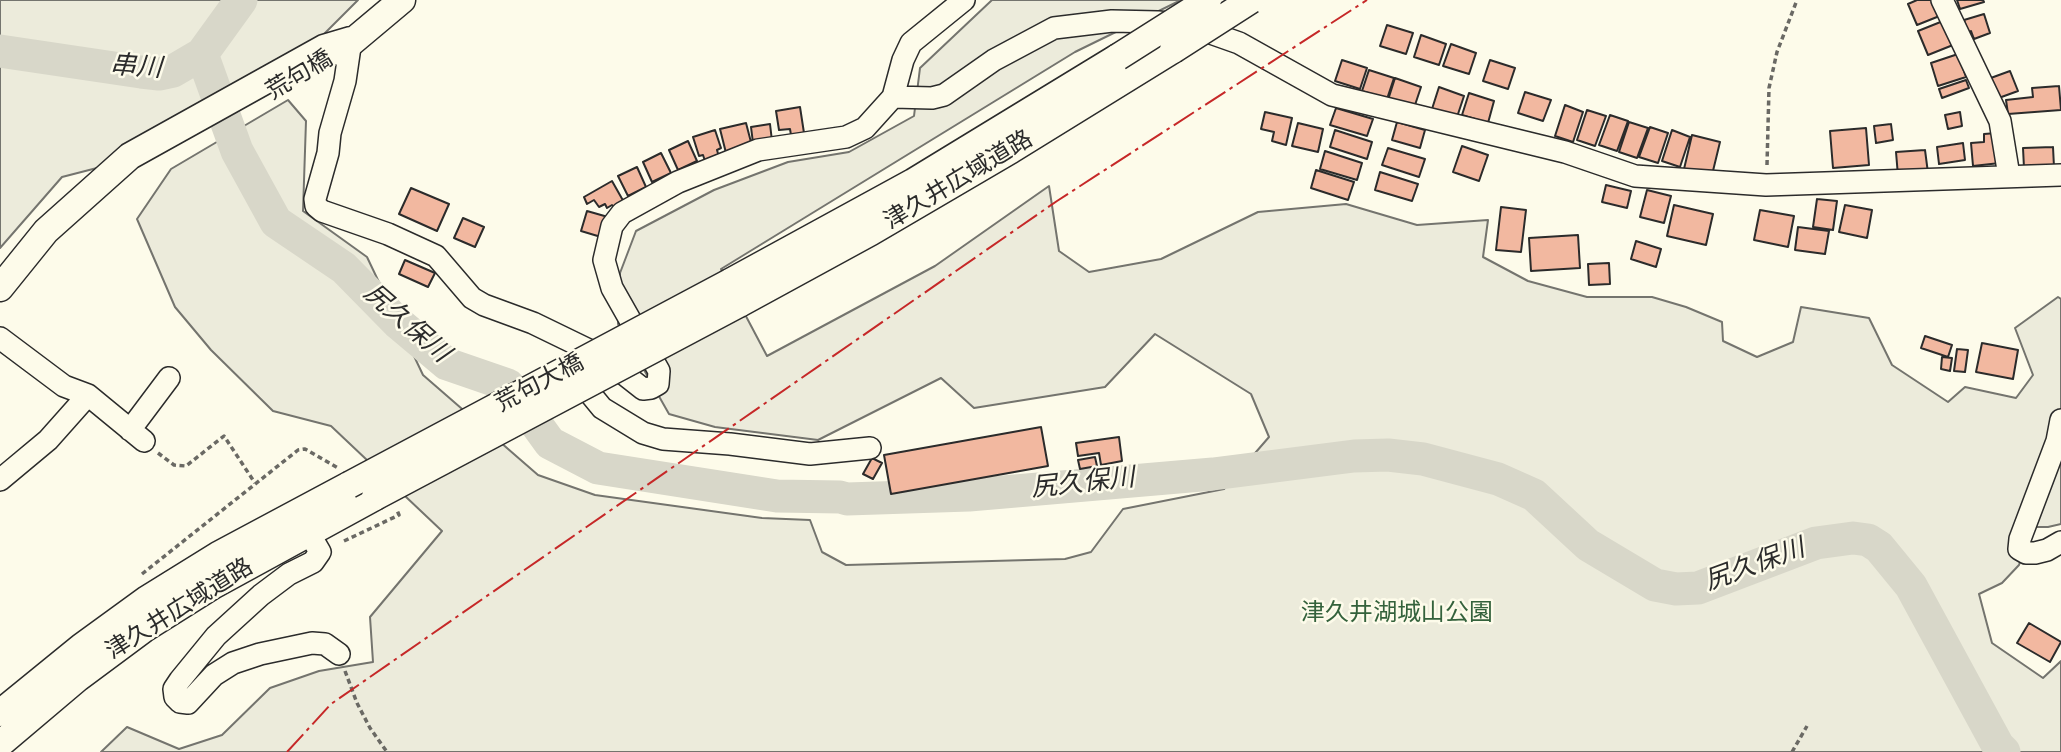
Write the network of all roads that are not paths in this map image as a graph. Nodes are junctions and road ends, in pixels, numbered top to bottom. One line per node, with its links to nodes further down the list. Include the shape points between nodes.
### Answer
1 (402, 0): 6 (main road, 荒句橋)
2 (964, 0): 7 (street, via 911,43)
3 (1208, 0): 11 (main road, 津久井広域道路, bridge)
4 (1251, 0): 11 (main road, 津久井広域道路, bridge, via 872,232)
5 (1942, 0): 9 (street, via 2000,121)
6 (351, 40): 10 (main road, 荒句橋, via 130,156 46,231); 13 (street, via 316,206 436,257 472,298)
7 (893, 97): 9 (street, via 944,95 994,60 1054,28 1112,21 1188,25 1239,43 1332,95 1565,152 1635,176 1766,185); 13 (street, via 865,128 846,137 758,150 678,183 622,213 608,239 606,274 659,371 654,387 639,387 601,356)
8 (2061, 175): 9 (street)
9 (2009, 176)
10 (0, 288)
11 (735, 293): 18 (main road, 荒句大橋, bridge); 20 (main road, 荒句大橋, bridge)
12 (0, 338): 15 (street, via 64,386)
13 (571, 341): 17 (street, via 588,391 602,408 643,433 810,454)
14 (169, 378): 15 (street, via 144,442)
15 (88, 395): 19 (street, via 48,440)
16 (2061, 420): 21 (street, via 2019,549 2035,553)
17 (870, 448)
18 (344, 476): 24 (main road, 津久井広域道路, via 147,599)
19 (0, 480)
20 (375, 498): 22 (main road, 津久井広域道路)
21 (2061, 542)
22 (315, 543): 23 (street, via 313,562 261,595 216,636 180,680 175,696 188,703 214,675 260,654 312,643 325,644); 25 (main road, 津久井広域道路, via 214,585 144,629)
23 (339, 654)
24 (0, 713)
25 (0, 744)

